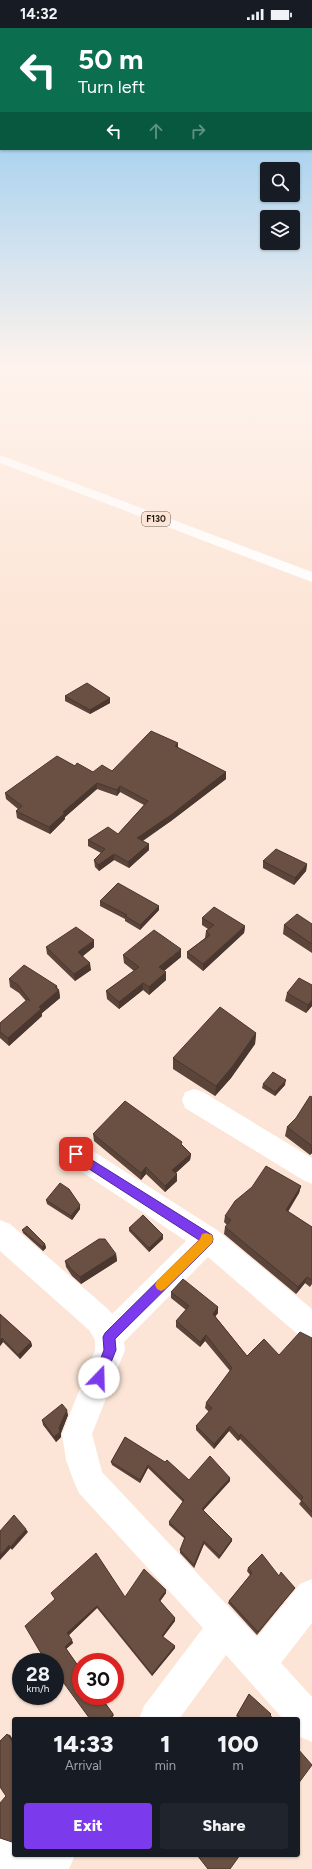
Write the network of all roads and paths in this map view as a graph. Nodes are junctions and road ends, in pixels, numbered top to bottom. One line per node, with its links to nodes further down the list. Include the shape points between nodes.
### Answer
1 (0, 459): 3 (main road, F130)
2 (0, 470): 4 (main road, F130)
3 (312, 577)
4 (312, 587)
5 (194, 1100): 7 (main road)
6 (76, 1154): 9 (main road)
7 (312, 1172)
8 (0, 1233): 11 (main road, via 99,1320)
9 (208, 1239): 10 (main road); 11 (main road)
10 (312, 1328)
11 (109, 1337): 13 (main road, via 110,1350 77,1434 90,1482)
12 (312, 1596): 14 (main road)
13 (225, 1627): 14 (main road); 15 (main road)
14 (258, 1663): 16 (main road)
15 (158, 1717)
16 (312, 1724)
17 (0, 1856): 19 (main road)
18 (55, 1857): 20 (main road)
19 (33, 1869)
20 (46, 1869)

